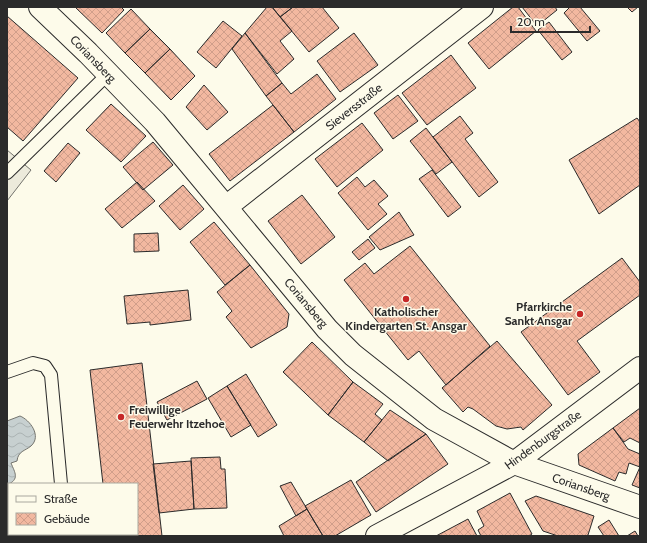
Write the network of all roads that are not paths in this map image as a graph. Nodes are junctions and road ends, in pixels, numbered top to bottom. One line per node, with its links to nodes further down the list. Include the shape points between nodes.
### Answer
1 (40, 7): 3 (street, Coriansberg)
2 (482, 7): 5 (street, Sieversstraße)
3 (108, 74): 4 (lane); 5 (street, Coriansberg, via 155,122)
4 (7, 174)
5 (226, 207): 8 (street, Coriansberg, via 327,329 353,355 434,419)
6 (640, 368): 8 (street, Hindenburgstraße)
7 (7, 372): 9 (lane, via 33,364 45,366 51,375)
8 (514, 463): 10 (street, Coriansberg); 11 (street, Hindenburgstraße)
9 (61, 483)
10 (640, 507)
11 (377, 536)

